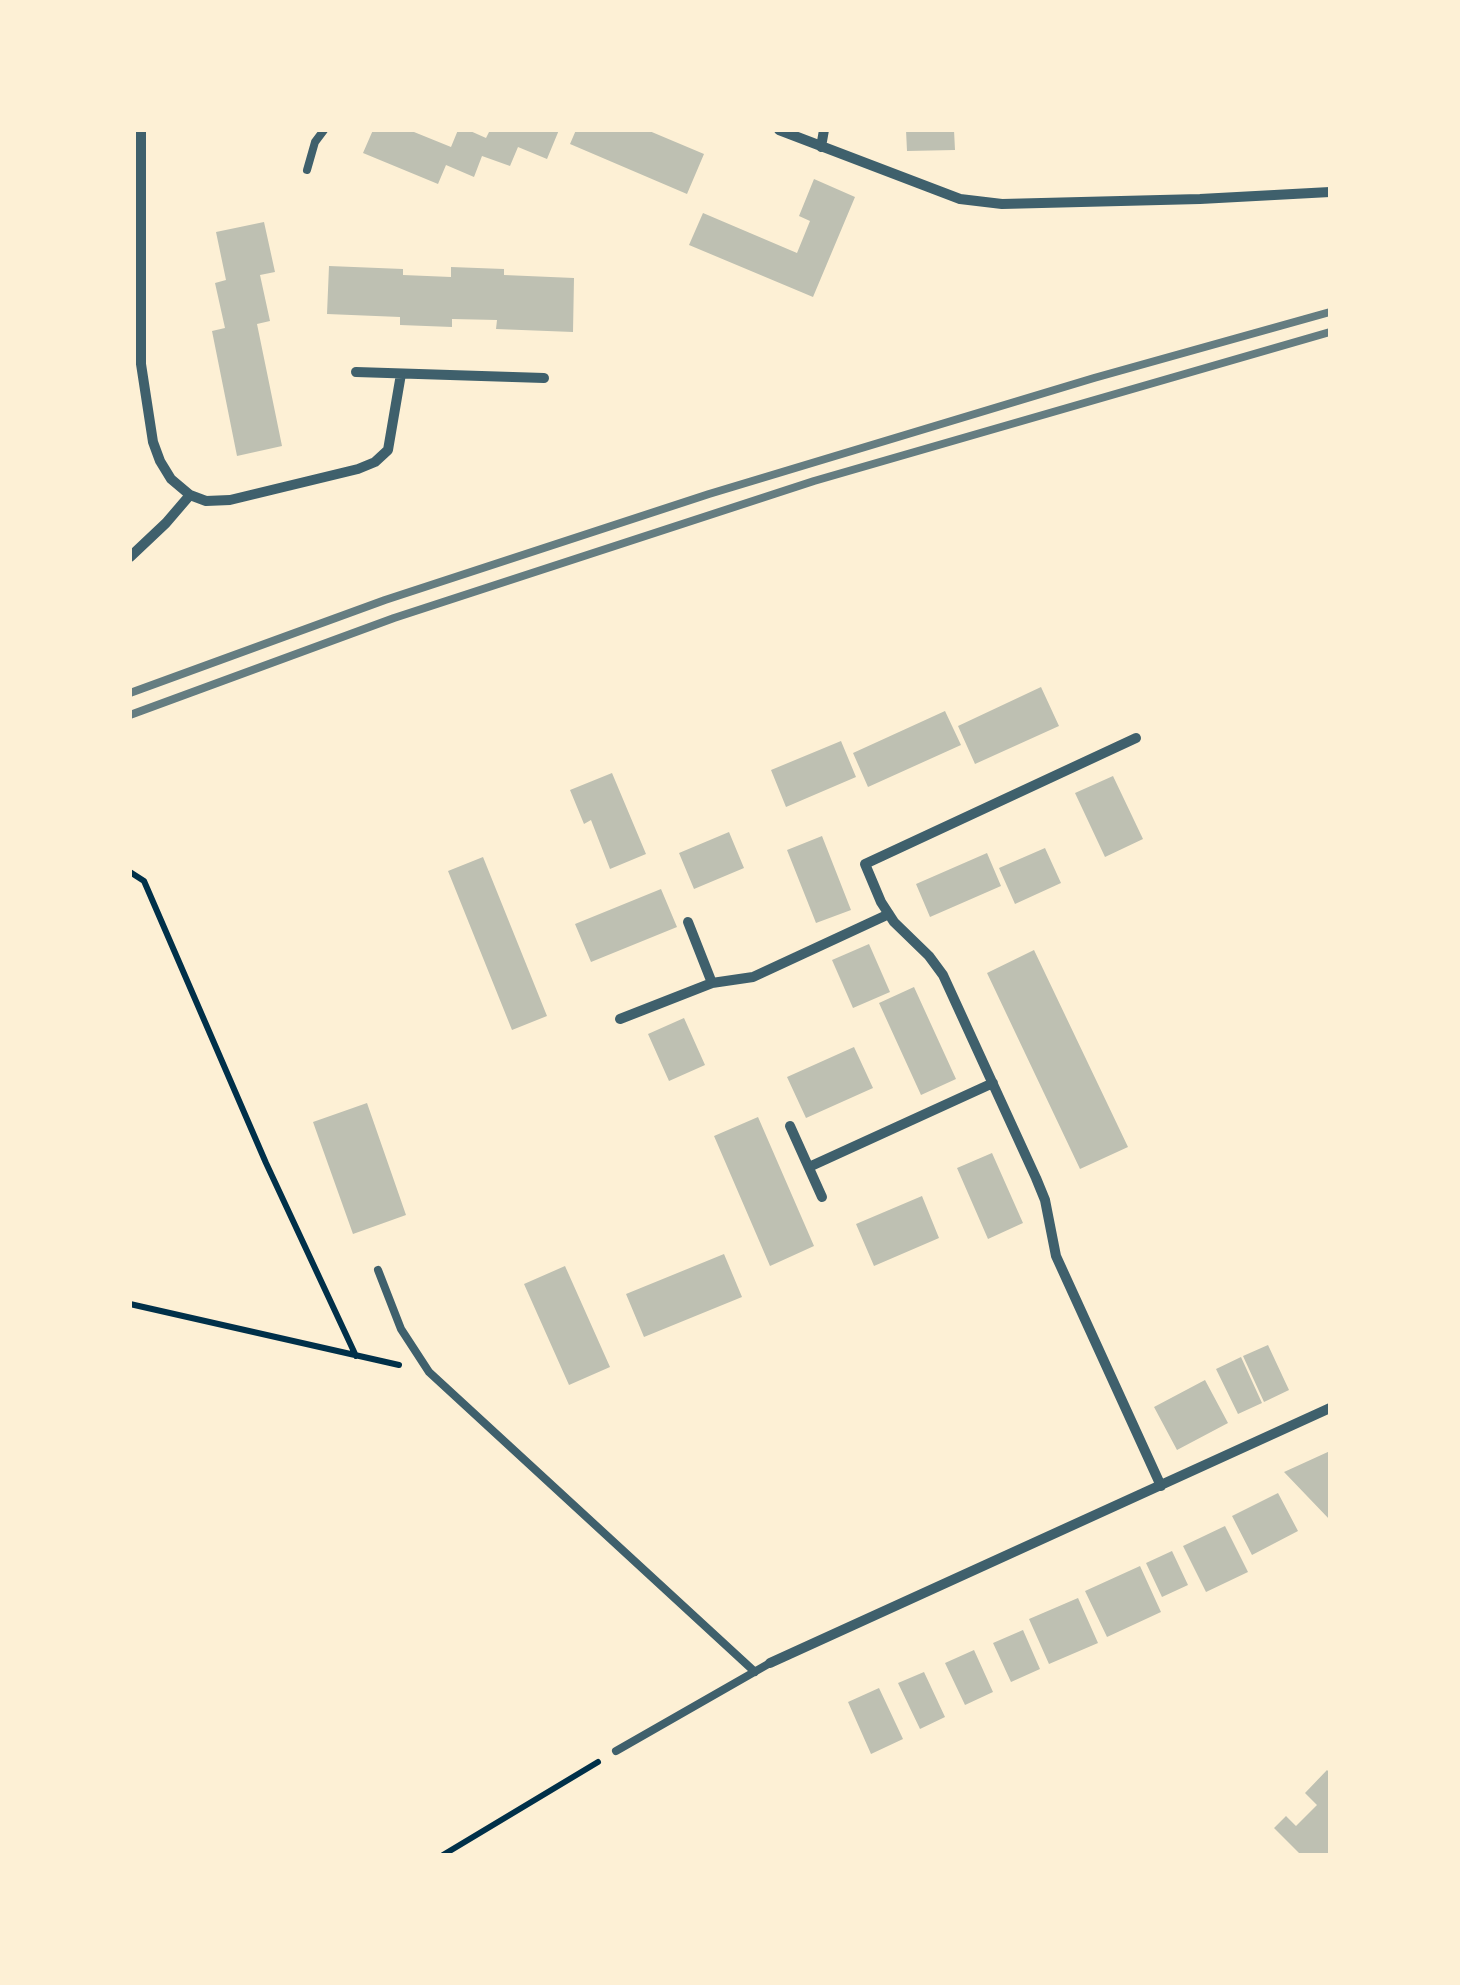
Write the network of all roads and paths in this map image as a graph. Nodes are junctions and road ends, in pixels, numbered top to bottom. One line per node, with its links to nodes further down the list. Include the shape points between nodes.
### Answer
1 (140, 130): 11 (street, via 146,408 160,462)
2 (324, 130): 6 (lane)
3 (779, 130): 5 (street)
4 (824, 130): 5 (street)
5 (821, 147): 7 (street, via 960,199 1002,204)
6 (306, 170)
7 (1330, 192)
8 (356, 372): 9 (street)
9 (401, 374): 10 (street); 11 (street, via 393,434 375,462 230,500)
10 (544, 378)
11 (190, 494): 12 (street)
12 (130, 557)
13 (1136, 738): 15 (street, via 865,864)
14 (130, 872): 25 (path, via 144,881)
15 (889, 914): 17 (street, via 753,977); 19 (street, via 943,976)
16 (688, 922): 17 (street)
17 (712, 983): 18 (street)
18 (620, 1019)
19 (992, 1083): 21 (street); 28 (street, via 1045,1200 1056,1256)
20 (790, 1126): 21 (street)
21 (809, 1167): 22 (street)
22 (822, 1197)
23 (378, 1270): 26 (lane, via 401,1330)
24 (130, 1304): 25 (path)
25 (356, 1356): 26 (path)
26 (429, 1372): 30 (lane)
27 (1330, 1408): 28 (street)
28 (1161, 1486): 29 (street)
29 (770, 1663): 30 (lane)
30 (755, 1672): 31 (lane)
31 (616, 1751): 32 (path)
32 (443, 1855)

